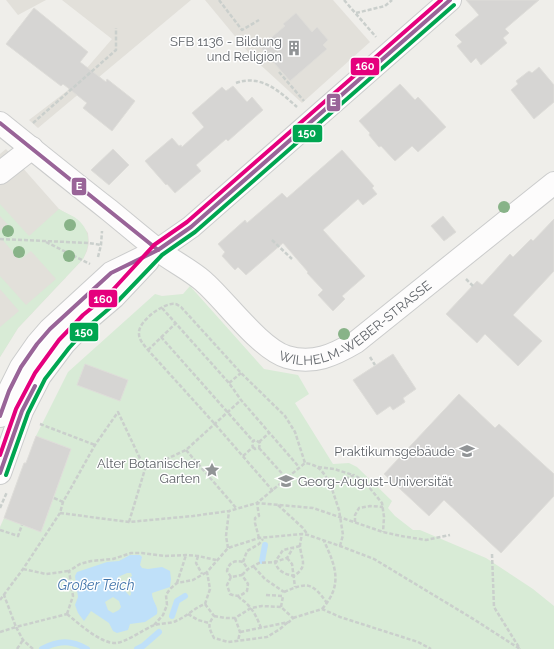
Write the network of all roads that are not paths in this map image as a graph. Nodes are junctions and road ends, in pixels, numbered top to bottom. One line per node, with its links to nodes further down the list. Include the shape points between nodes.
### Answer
1 (450, 0): 6 (street, via 191,227)
2 (0, 123): 3 (street, WILHELM-WEBER-STRASSE)
3 (25, 143): 4 (street); 6 (street, WILHELM-WEBER-STRASSE)
4 (0, 173)
5 (554, 183): 6 (street, WILHELM-WEBER-STRASSE, via 358,340 337,354 325,358 297,360 273,350 203,281)
6 (158, 250): 7 (street, via 111,273 50,329 20,367); 8 (street, via 114,297 64,344 40,376 22,411)
7 (0, 416)
8 (0, 474)

